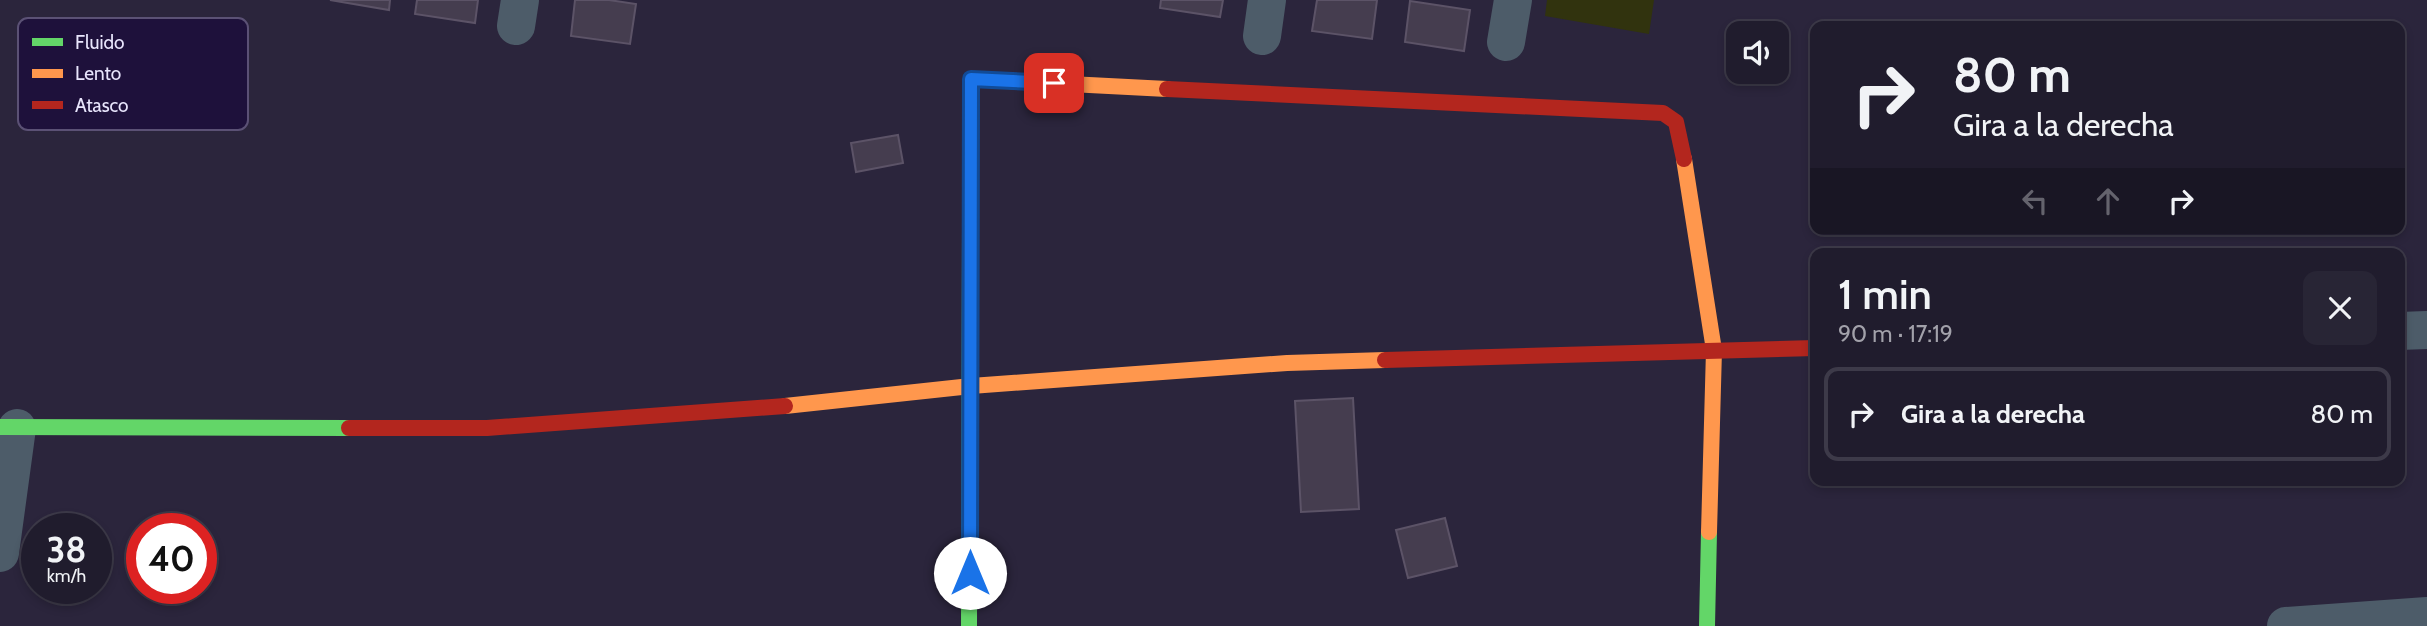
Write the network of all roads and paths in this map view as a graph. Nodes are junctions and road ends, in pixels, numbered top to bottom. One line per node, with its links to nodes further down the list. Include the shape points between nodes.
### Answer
1 (1513, 0): 2 (street)
2 (1506, 42)
3 (2427, 330): 4 (street)
4 (2405, 331)
5 (1810, 348): 6 (street)
6 (1714, 350): 7 (street, via 1287,363); 7 (street, via 1681,137 1676,122 1663,113 971,79); 12 (street)
7 (971, 386): 8 (street, via 806,404 487,428); 11 (street)
8 (8, 427): 9 (street)
9 (0, 553)
10 (2427, 616): 13 (street)
11 (970, 626)
12 (1707, 626)
13 (2286, 626)

